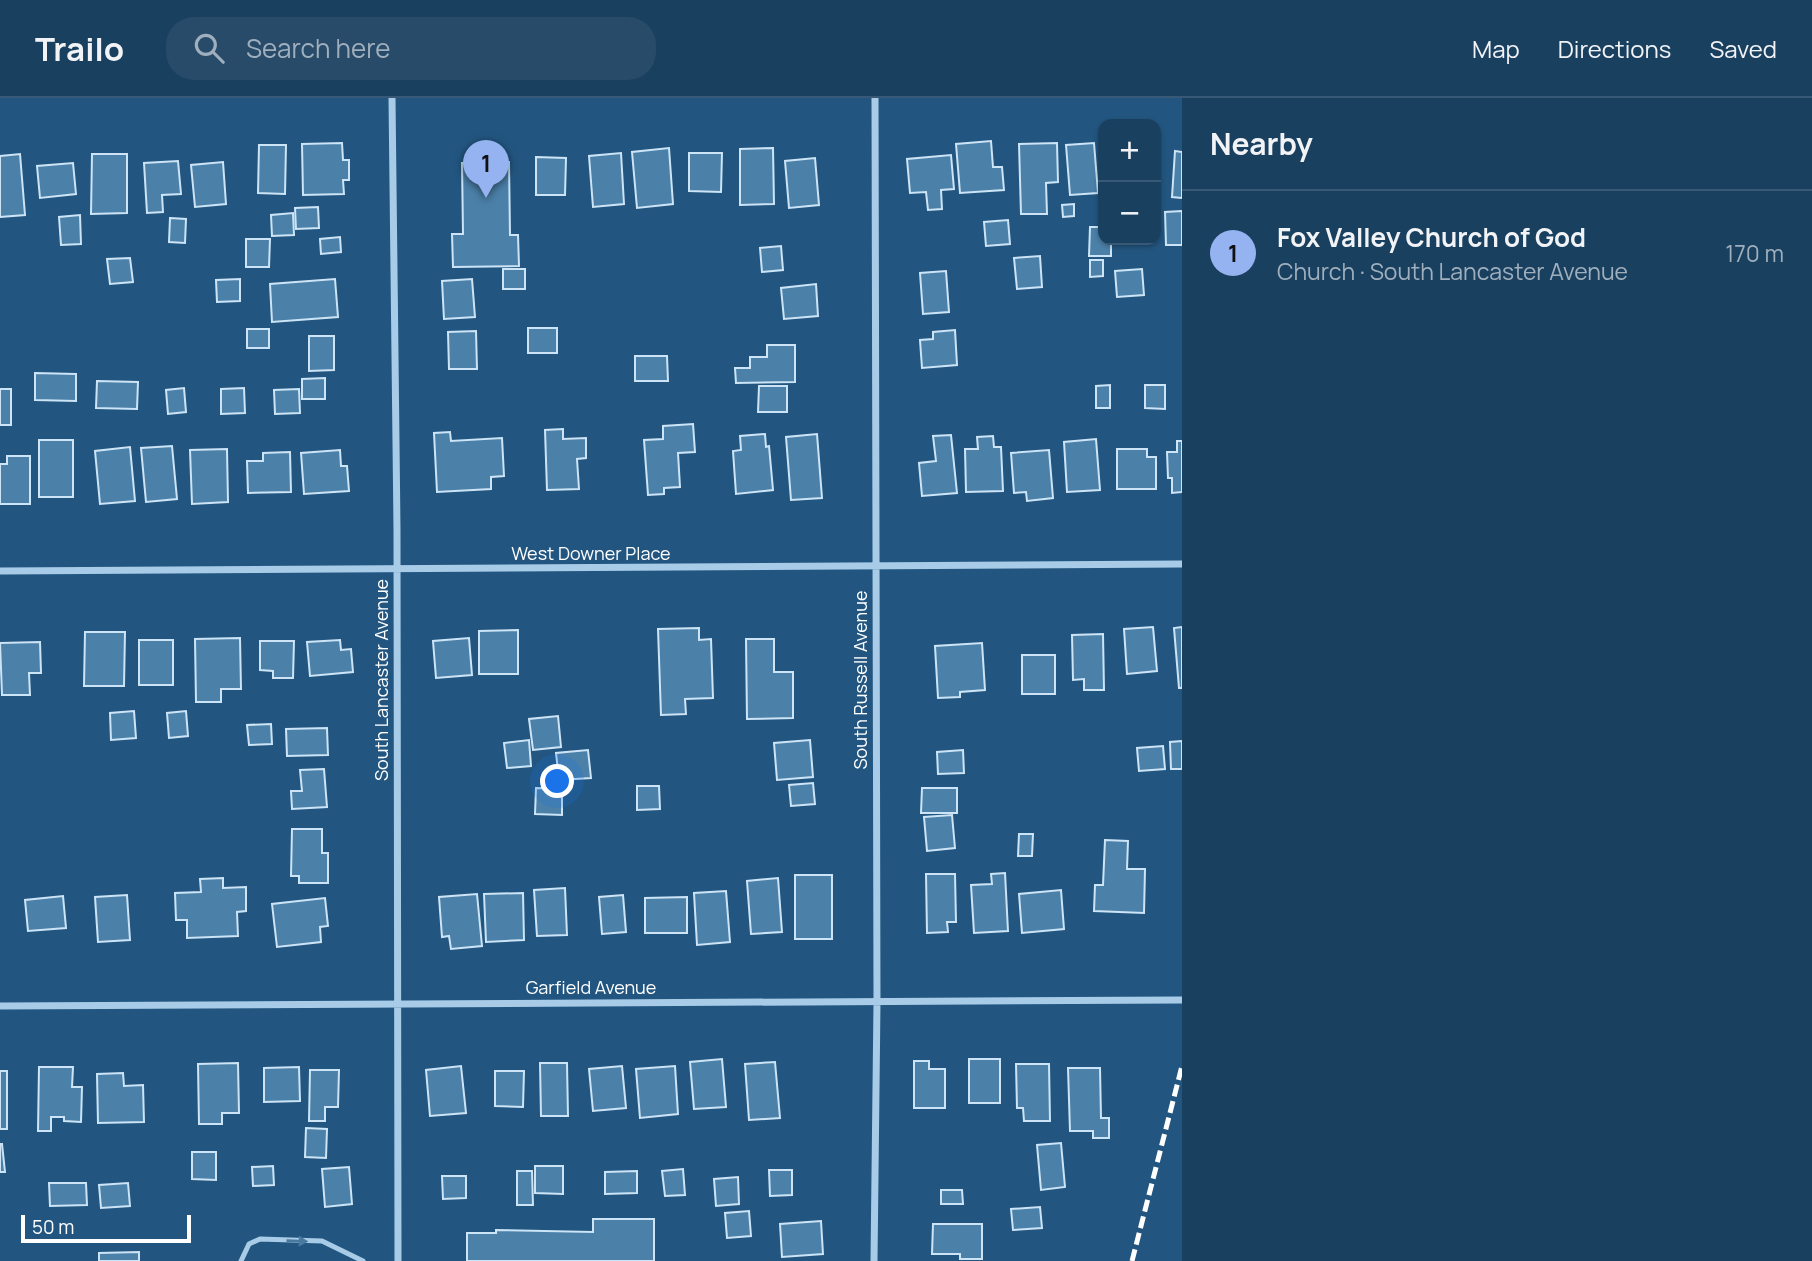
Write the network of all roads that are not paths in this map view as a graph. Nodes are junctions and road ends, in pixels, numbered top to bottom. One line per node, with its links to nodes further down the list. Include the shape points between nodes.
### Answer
1 (392, 98): 5 (street, South Lancaster Avenue)
2 (875, 98): 4 (street, South Russell Avenue)
3 (1182, 564): 4 (street, West Downer Place)
4 (876, 567): 5 (street, West Downer Place); 8 (street, South Russell Avenue)
5 (396, 569): 6 (street, West Downer Place); 9 (street, South Lancaster Avenue)
6 (0, 571)
7 (1182, 1000): 8 (street, Garfield Avenue)
8 (877, 1002): 9 (street, Garfield Avenue); 14 (street, South Russell Avenue)
9 (397, 1004): 10 (street, Garfield Avenue); 13 (street, South Lancaster Avenue)
10 (0, 1006)
11 (242, 1261): 12 (lane, one-way to 12, via 249,1244 260,1239 322,1241)
12 (363, 1261)
13 (398, 1261)
14 (874, 1261)

